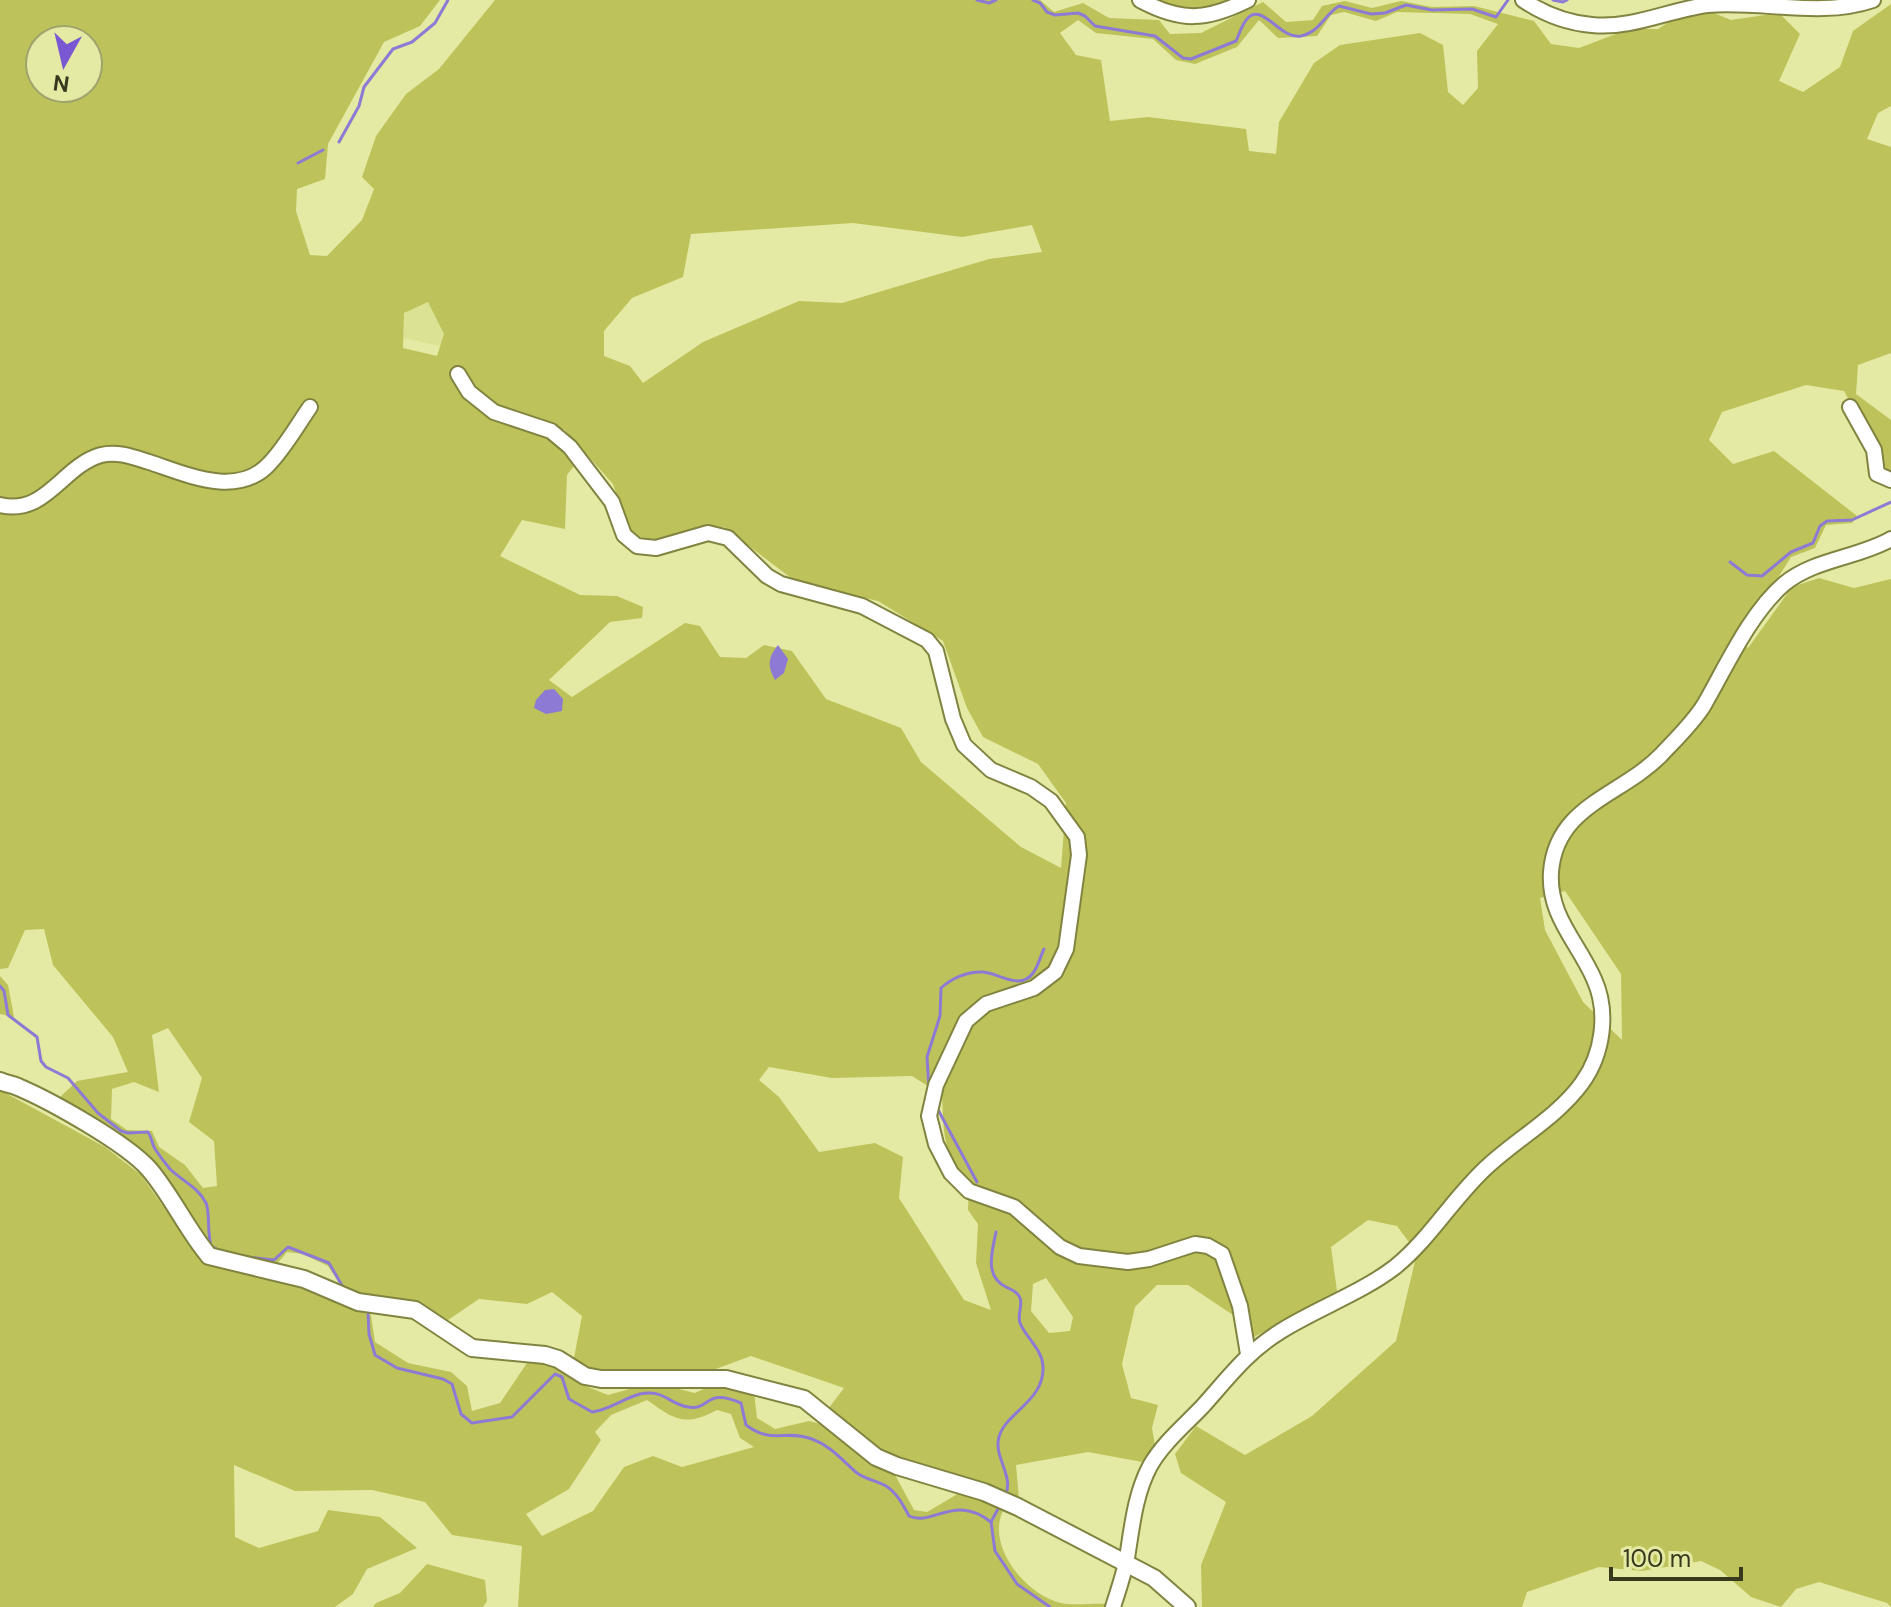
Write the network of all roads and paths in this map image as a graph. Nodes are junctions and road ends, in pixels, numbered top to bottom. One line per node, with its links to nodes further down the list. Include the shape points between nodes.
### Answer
1 (1140, 0): 2 (street, via 1192,17 1212,16)
2 (1248, 0)
3 (1523, 0): 5 (street, via 1553,16 1594,25 1638,21)
4 (1873, 0): 5 (street, via 1835,7)
5 (1673, 5)
6 (458, 374): 13 (street, via 469,392 494,412 551,431 570,447 612,502 624,535 637,546 656,548 708,533 728,538 774,580 862,606 927,640 936,651 964,745 991,770 1051,801 1077,837 1079,855 1066,949 1055,972 1034,988 986,1004 966,1021 931,1105 936,1144 951,1173 969,1191 1014,1207 1060,1247 1079,1256 1128,1262 1195,1244 1222,1254 1240,1306)
7 (310, 407): 10 (street, via 270,464 231,483 122,453 82,463 27,506)
8 (1850, 407): 9 (street, via 1874,450 1877,474)
9 (1891, 480)
10 (0, 505)
11 (1891, 539): 13 (street, via 1812,569 1781,587 1680,734 1636,776 1578,814 1558,842 1551,892 1558,915 1594,978 1601,1008 1599,1046 1584,1080 1488,1166 1395,1267)
12 (0, 1081): 14 (main road, via 133,1155 149,1169 209,1256 304,1279 358,1302 415,1310 472,1348 545,1355 585,1376 726,1379 791,1394 817,1407 876,1457 984,1492)
13 (1248, 1354): 14 (street, via 1157,1454 1140,1489)
14 (1126, 1562): 15 (street); 16 (main road, via 1167,1587)
15 (1113, 1607)
16 (1187, 1607)

